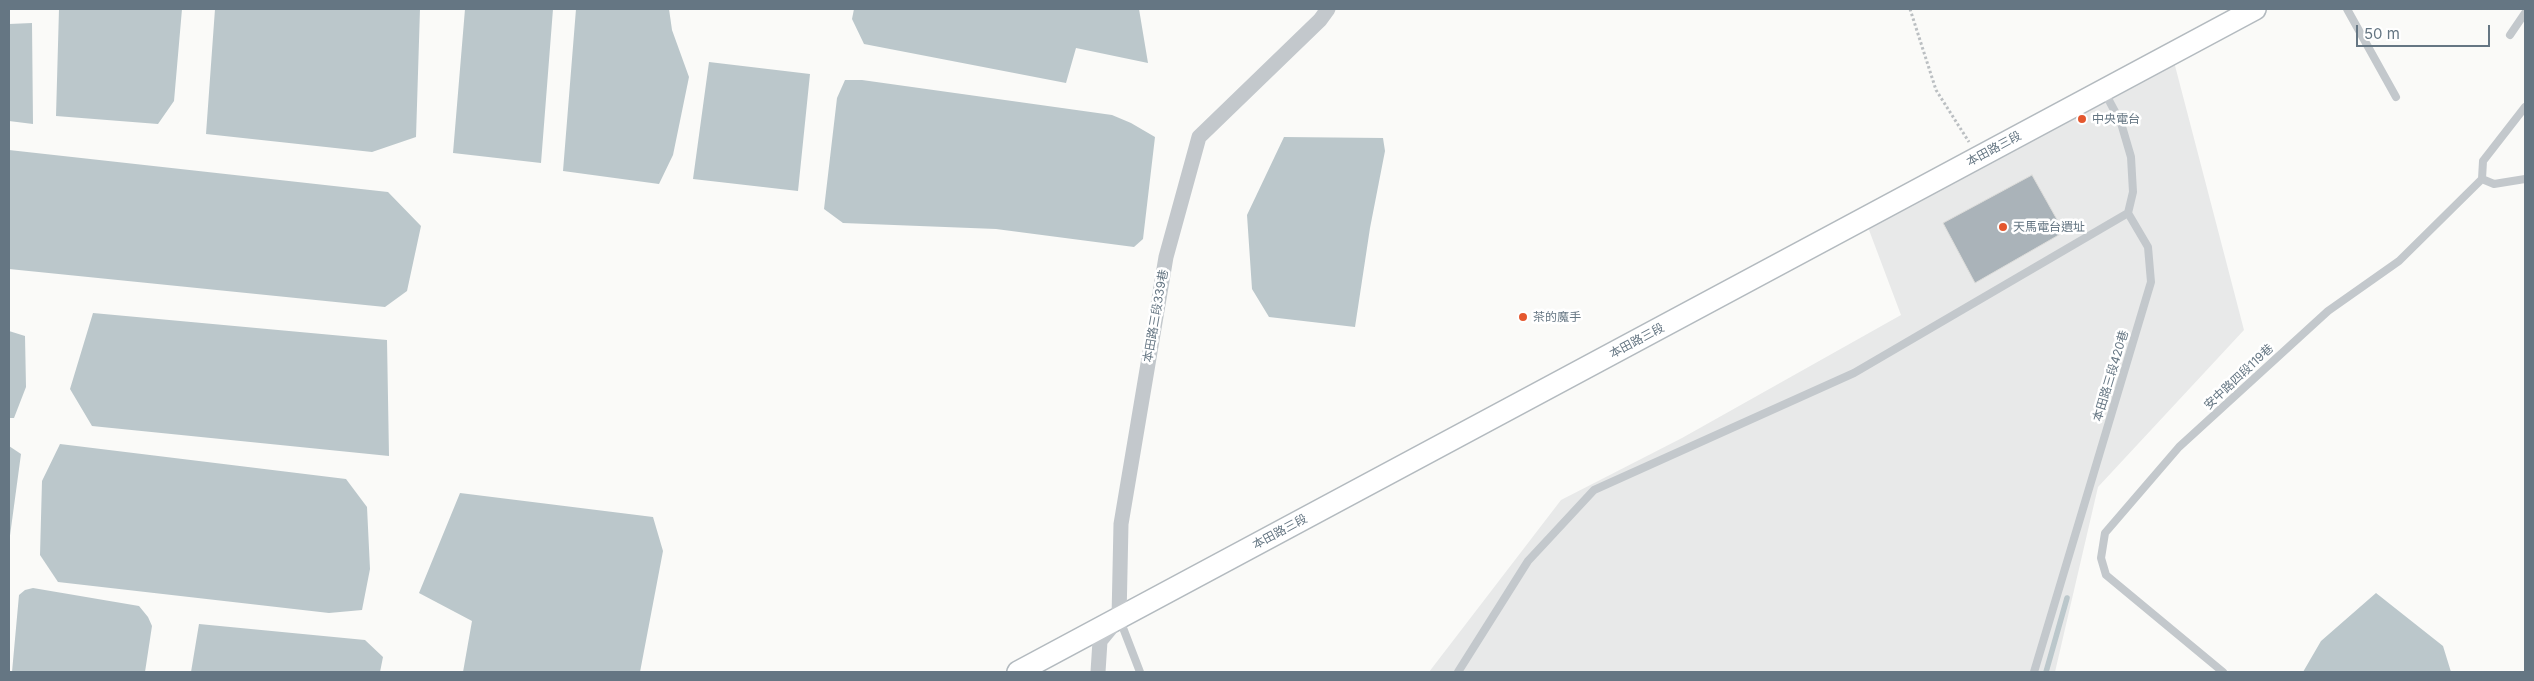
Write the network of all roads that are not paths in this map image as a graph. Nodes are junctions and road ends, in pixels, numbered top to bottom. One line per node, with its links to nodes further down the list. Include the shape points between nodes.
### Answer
1 (1328, 9): 12 (street, 本田路三段339巷, via 1199,137 1166,257 1121,524)
2 (2256, 9): 6 (street, 本田路三段)
3 (2347, 9): 7 (lane)
4 (2525, 14): 5 (lane)
5 (2510, 35)
6 (2104, 90): 11 (lane, via 2121,123 2131,157 2133,192); 12 (street, 本田路三段)
7 (2396, 97)
8 (2525, 107): 9 (lane, via 2483,161)
9 (2482, 179): 10 (lane, via 2494,184); 18 (lane, 安中路四段119巷, via 2399,261 2328,311 2179,448 2105,534 2101,558 2106,575)
10 (2525, 179)
11 (2128, 213): 16 (lane, via 1854,373 1594,490 1528,560); 17 (lane, 本田路三段420巷, via 2148,247 2151,282)
12 (1119, 618): 13 (street, 本田路三段); 14 (street, via 1100,641); 15 (lane)
13 (1018, 672)
14 (1098, 672)
15 (1140, 672)
16 (1458, 672)
17 (2034, 672)
18 (2223, 672)

